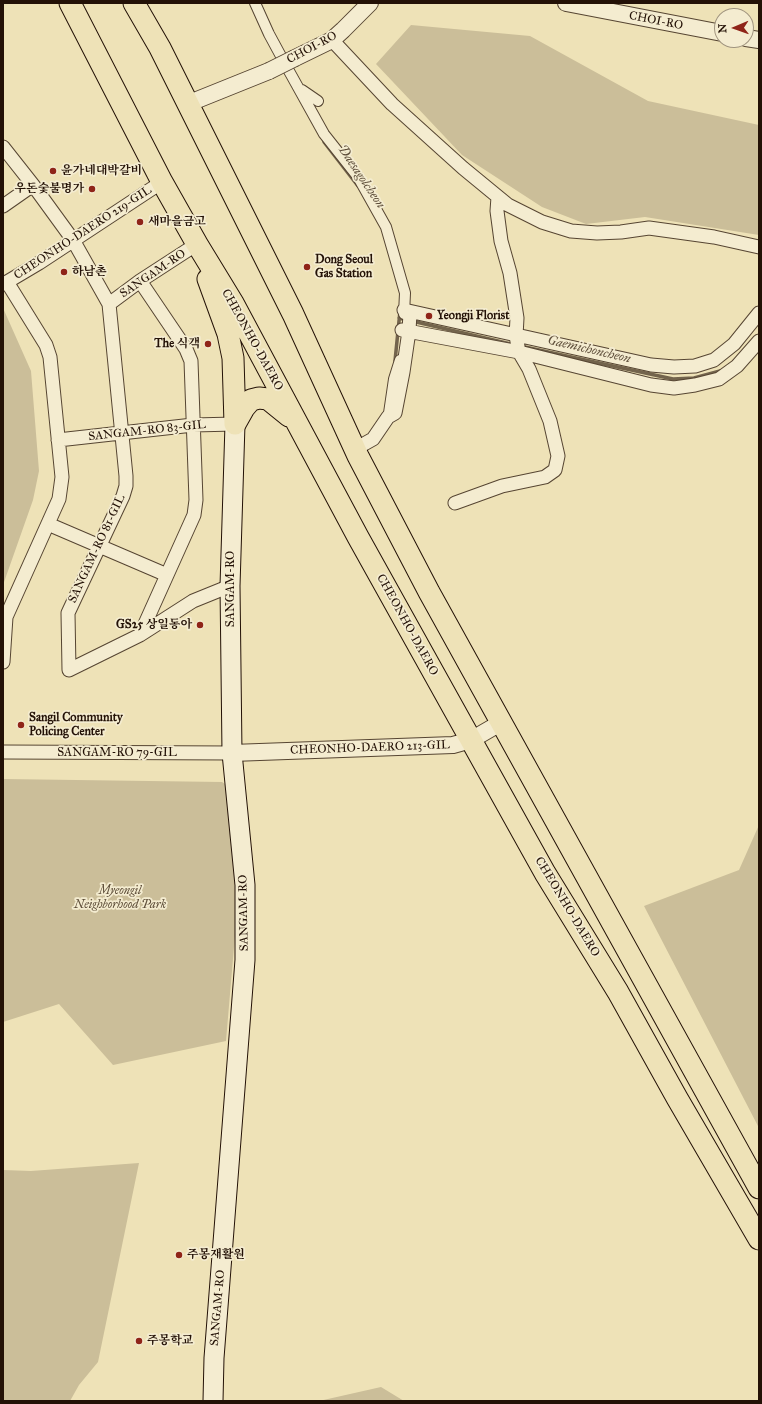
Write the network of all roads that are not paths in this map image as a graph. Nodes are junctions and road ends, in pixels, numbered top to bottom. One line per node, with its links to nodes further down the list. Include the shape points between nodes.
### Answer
1 (70, 3): 14 (main road, CHEONHO-DAERO)
2 (134, 3): 12 (main road, via 160,48)
3 (255, 3): 9 (street)
4 (370, 3): 8 (street, CHOI-RO)
5 (566, 3): 7 (street, CHOI-RO)
6 (273, 22): 9 (street)
7 (714, 31)
8 (332, 40): 12 (street, CHOI-RO, bridge, via 269,71); 16 (street, via 392,104)
9 (274, 43): 10 (street)
10 (298, 87): 11 (street); 25 (street, via 324,134 358,177 386,227 405,293)
11 (318, 101)
12 (187, 104): 34 (main road, via 293,314)
13 (3, 147): 15 (street, SANGAM-RO 81-GIL)
14 (162, 182): 18 (street, CHEONHO-DAERO 219-GIL); 19 (main road, CHEONHO-DAERO)
15 (33, 185): 17 (street); 18 (street, SANGAM-RO 81-GIL)
16 (498, 197): 20 (street, via 508,205 542,222 571,231 597,233 649,228 714,237); 26 (street, via 501,241 510,273 517,318)
17 (3, 206)
18 (73, 240): 22 (street, CHEONHO-DAERO 219-GIL); 23 (street, SANGAM-RO 81-GIL)
19 (197, 244): 21 (street, SANGAM-RO); 29 (main road, CHEONHO-DAERO); 31 (main road, via 228,334 233,358)
20 (759, 247)
21 (140, 280): 23 (street, SANGAM-RO); 30 (street, via 186,349 191,361)
22 (5, 283): 33 (street, via 46,345 50,356)
23 (109, 304): 32 (street, SANGAM-RO 81-GIL)
24 (759, 313): 26 (street, via 734,344 714,360 695,366 651,365)
25 (406, 321): 26 (street); 28 (street); 34 (street, via 403,372 395,413 388,417 373,439)
26 (516, 336): 28 (street)
27 (759, 341): 28 (street, via 737,366 718,380 674,388 651,385)
28 (519, 352): 35 (street, via 529,369 550,421 558,456 555,470 545,477 502,486)
29 (296, 422): 31 (main road, via 268,399 259,398 251,400); 43 (main road, CHEONHO-DAERO)
30 (193, 424): 31 (street, SANGAM-RO 83-GIL); 32 (street, SANGAM-RO 83-GIL); 38 (street, via 196,500 194,515)
31 (235, 424): 39 (main road, SANGAM-RO)
32 (122, 433): 33 (street, SANGAM-RO 83-GIL); 37 (street, SANGAM-RO 81-GIL, via 126,486)
33 (58, 440): 36 (street, via 61,486)
34 (355, 449): 42 (main road, via 429,592)
35 (455, 503)
36 (48, 524): 37 (street); 41 (street, via 6,617)
37 (99, 546): 38 (street); 40 (street, SANGAM-RO 81-GIL, via 68,613 69,670)
38 (167, 575): 40 (street)
39 (230, 586): 40 (street, SANGAM-RO 81-GIL, via 193,602); 45 (main road, SANGAM-RO)
40 (140, 635)
41 (3, 662)
42 (502, 722): 43 (street, CHEONHO-DAERO 213-GIL); 46 (main road)
43 (471, 740): 45 (street, CHEONHO-DAERO 213-GIL, via 453,745); 47 (main road, CHEONHO-DAERO, via 545,873 618,992)
44 (3, 752): 45 (street, SANGAM-RO 79-GIL)
45 (232, 753): 48 (main road, SANGAM-RO, via 245,884 245,960 214,1358)
46 (759, 1188)
47 (759, 1239)
48 (213, 1401)

